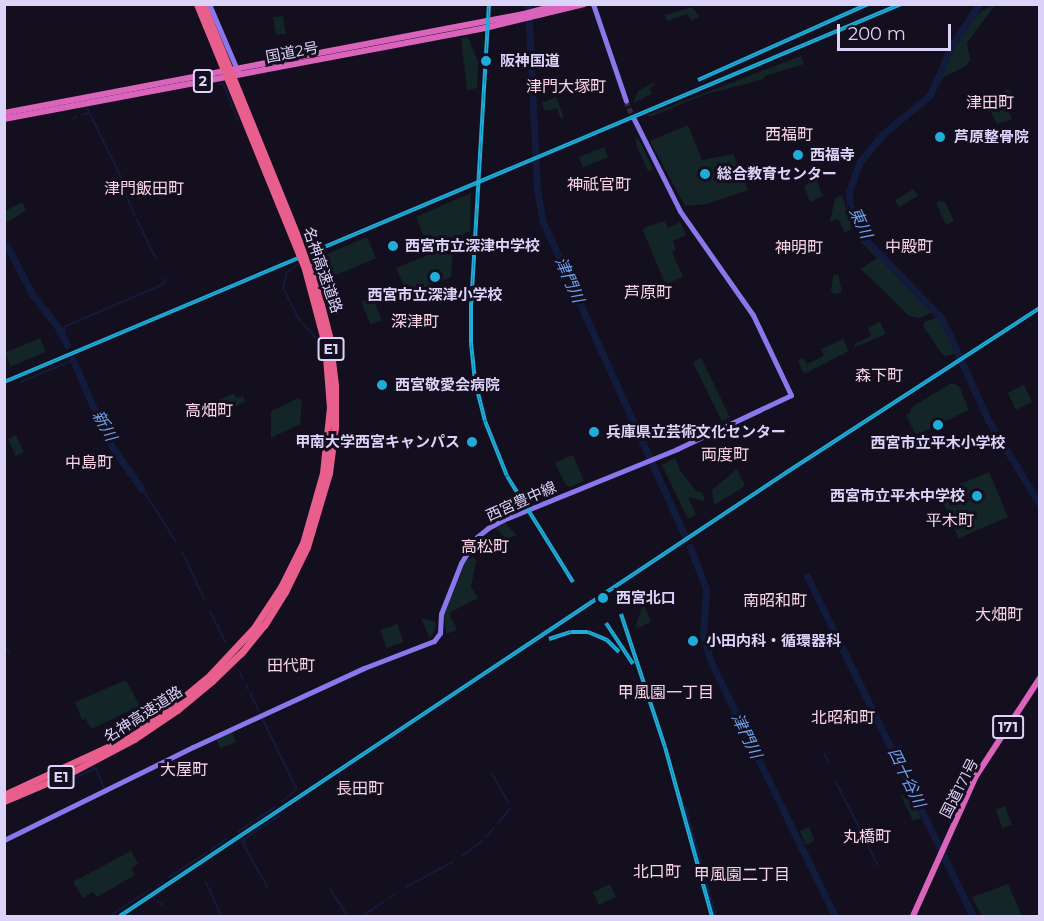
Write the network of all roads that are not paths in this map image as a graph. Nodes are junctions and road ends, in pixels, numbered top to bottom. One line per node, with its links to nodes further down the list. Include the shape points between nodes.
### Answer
1 (197, 4): 14 (highway, 名神高速道路 / E1, bridge, via 295,243 321,324 330,406 318,499 303,543 281,587 224,663 140,729 86,759)
2 (203, 4): 15 (highway, 名神高速道路 / E1, bridge, via 306,256 326,319 334,367 335,406 325,493 307,547 285,592 225,670 177,711 134,739 68,774)
3 (209, 4): 8 (main road)
4 (561, 4): 7 (highway, 国道2号 / 2)
5 (584, 4): 7 (highway, 国道2号 / 2)
6 (593, 4): 9 (main road)
7 (529, 16): 8 (highway, 国道2号 / 2)
8 (237, 72): 10 (highway, 国道2号 / 2); 11 (highway, 国道2号 / 2)
9 (626, 101)
10 (4, 113)
11 (4, 119)
12 (634, 119): 16 (main road, 西宮豊中線, via 680,211 753,315 791,394 654,459 505,519 477,537 461,563 441,614 441,633 434,641 364,668)
13 (1040, 678): 17 (highway, 国道171号 / 171, via 976,776)
14 (4, 795)
15 (4, 801)
16 (4, 840)
17 (913, 916)

